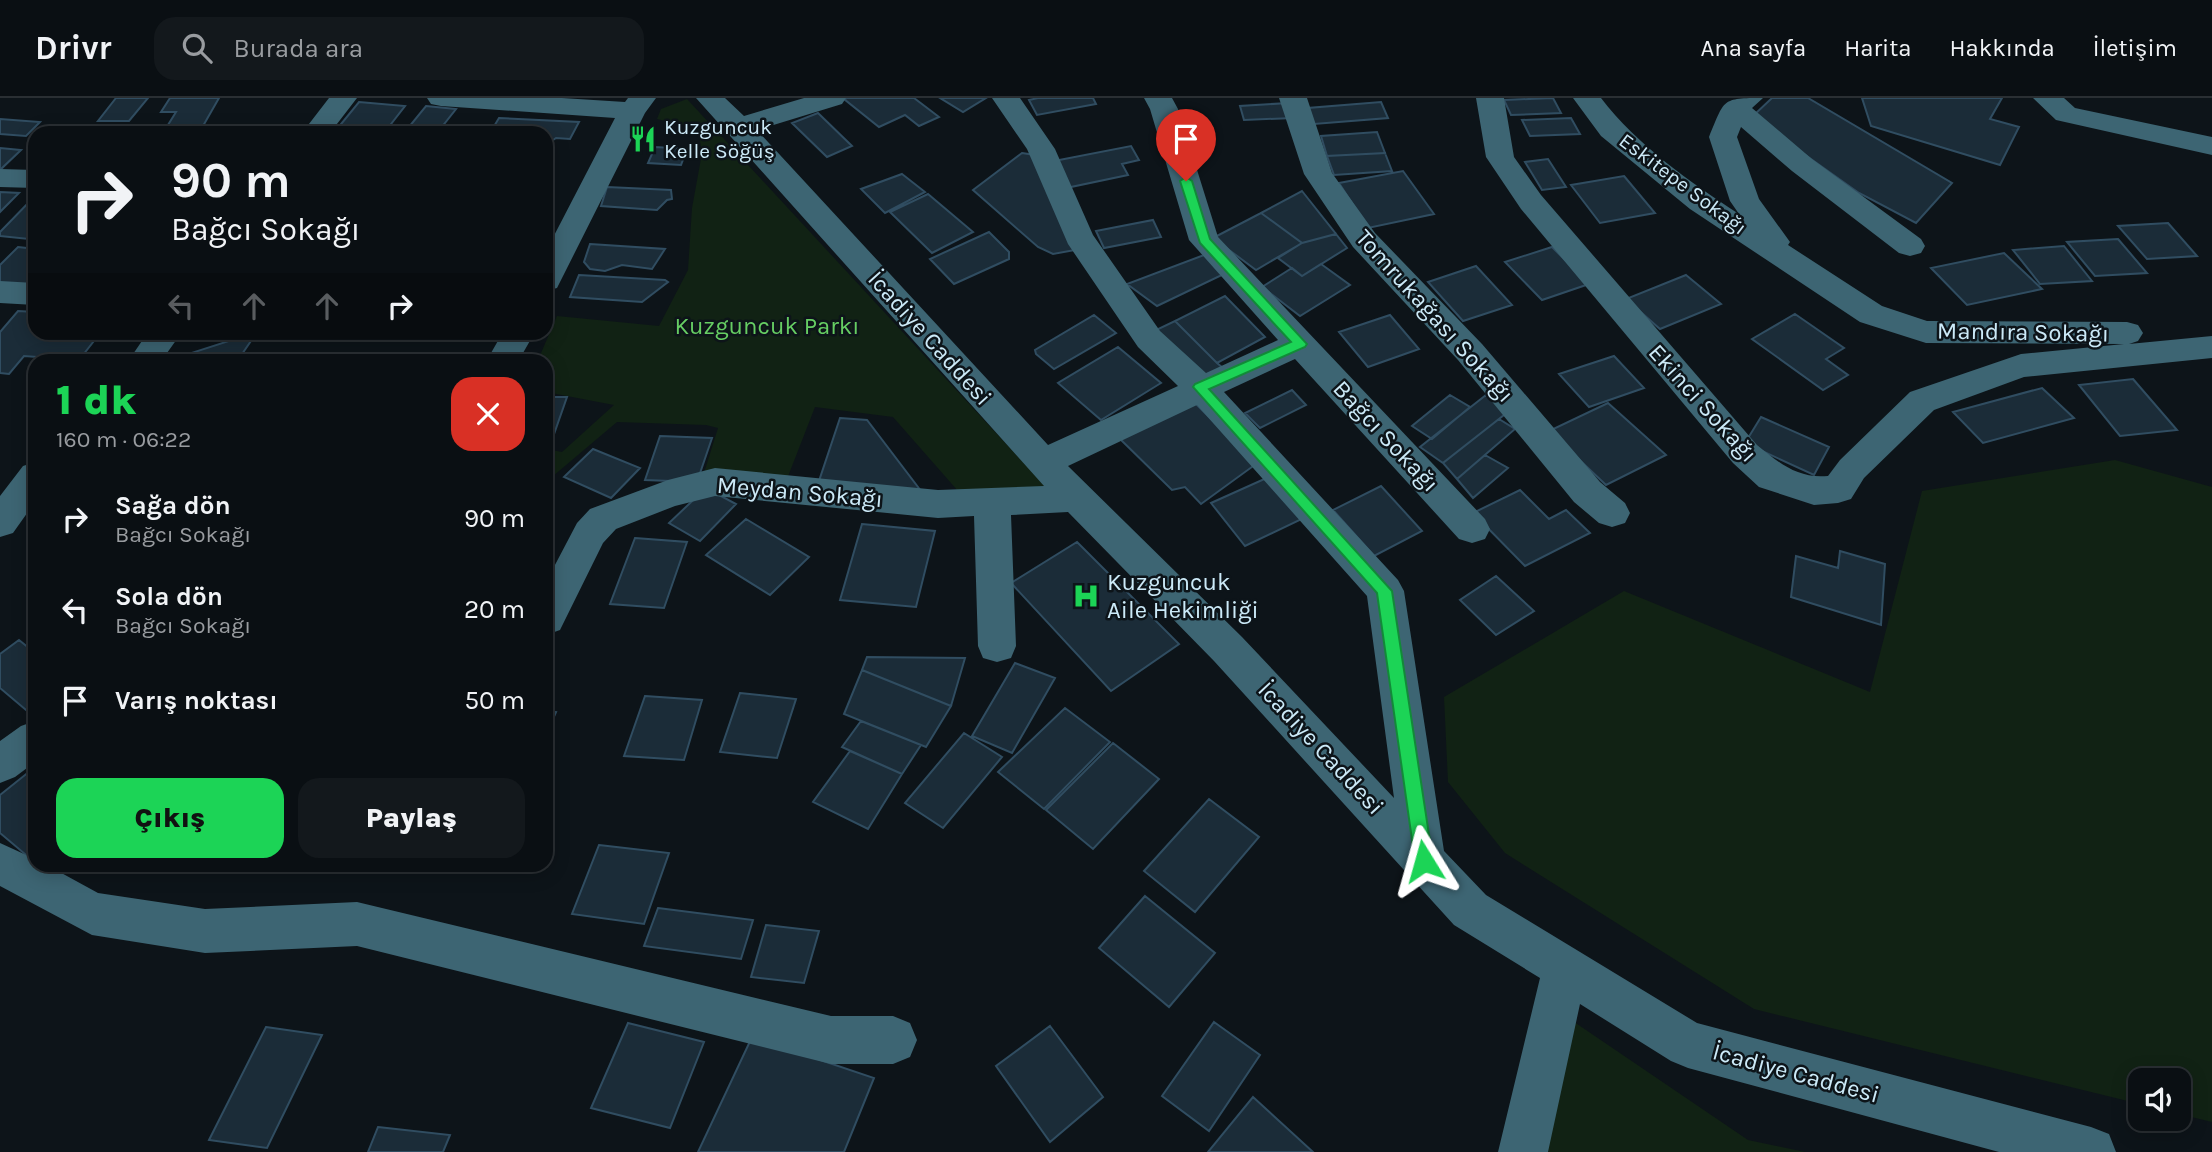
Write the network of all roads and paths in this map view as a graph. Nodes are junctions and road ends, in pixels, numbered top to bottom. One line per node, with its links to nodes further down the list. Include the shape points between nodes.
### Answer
1 (343, 98): 13 (street)
2 (441, 98): 12 (street)
3 (710, 98): 14 (street, İcadiye Caddesi)
4 (832, 98): 14 (street)
5 (1006, 98): 27 (street, via 1041,149 1079,237 1149,339)
6 (1158, 98): 25 (street, Bağcı Sokağı, via 1204,240)
7 (1293, 98): 34 (street, Tomrukağası Sokağı, via 1318,174 1364,240 1471,352 1587,492)
8 (1490, 98): 26 (street, Ekinci Sokağı, via 1500,156 1531,202 1745,454 1771,477 1814,491 1838,489 1852,469 1922,401 2021,366)
9 (1587, 98): 21 (street, Eskitepe Sokağı, via 1611,130 1700,202)
10 (2048, 98): 15 (street, via 2066,114)
11 (1742, 103): 20 (street, via 1802,165); 21 (street, Mandıra Sokağı, via 1723,138 1745,201)
12 (637, 105): 19 (street)
13 (321, 126)
14 (739, 127): 28 (street, İcadiye Caddesi)
15 (2212, 145)
16 (0, 178): 17 (street)
17 (28, 179)
18 (553, 211): 19 (street)
19 (582, 213): 22 (street)
20 (1910, 246)
21 (1788, 261): 26 (street, Mandıra Sokağı, via 1871,314 1926,332 2149,333)
22 (553, 268)
23 (0, 292): 24 (street)
24 (28, 294)
25 (1300, 344): 27 (street); 36 (street, Bağcı Sokağı)
26 (2212, 345)
27 (1200, 387): 28 (street); 41 (street, via 1385,591)
28 (1043, 462): 32 (street, İcadiye Caddesi)
29 (28, 469): 30 (street)
30 (0, 482)
31 (28, 485): 35 (street)
32 (1076, 498): 33 (street, Meydan Sokağı); 41 (street, İcadiye Caddesi, via 1228,649)
33 (992, 502): 37 (street, Meydan Sokağı, via 938,504 715,482 603,519 590,533); 38 (street)
34 (1612, 513)
35 (0, 523)
36 (1472, 529)
37 (553, 606)
38 (997, 646)
39 (28, 744): 40 (street)
40 (0, 764)
41 (1424, 861): 43 (street, İcadiye Caddesi, via 1471,910)
42 (0, 863): 44 (street, via 92,914 205,931 357,924 831,1040)
43 (1565, 968): 45 (street); 46 (street, İcadiye Caddesi, via 1688,1044)
44 (892, 1041)
45 (1523, 1152)
46 (2091, 1152)

